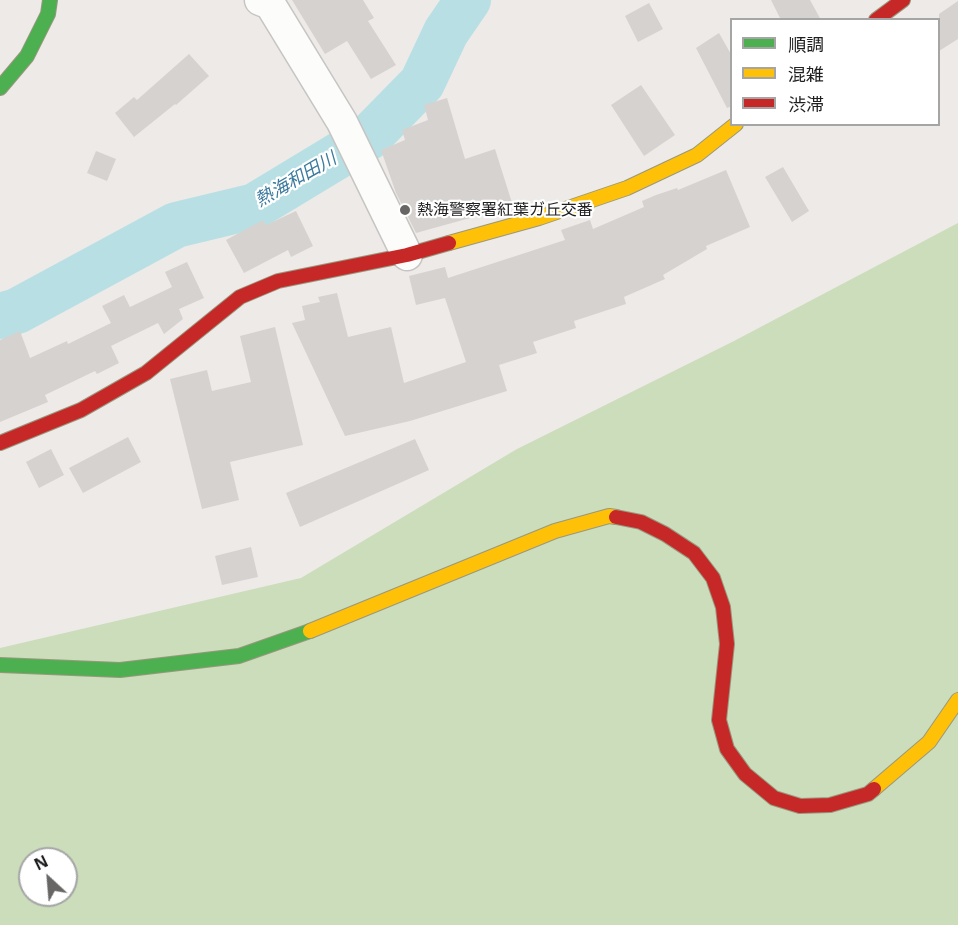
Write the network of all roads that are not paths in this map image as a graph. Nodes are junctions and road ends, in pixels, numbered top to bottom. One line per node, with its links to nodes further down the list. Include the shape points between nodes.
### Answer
1 (50, 0): 5 (street, via 48,14 27,56)
2 (260, 0): 7 (street, via 270,4 342,122)
3 (903, 0): 4 (street)
4 (879, 18)
5 (0, 88)
6 (733, 126): 7 (street, via 697,155 627,188 539,218)
7 (407, 255): 8 (street, via 278,281 240,297 146,373 81,410)
8 (0, 443)
9 (0, 666): 10 (street, via 120,670 239,656 286,641 555,531 609,516 641,522 665,534 694,553 713,578 723,607 727,644 718,720 727,749 739,766 774,798 800,806 830,805 868,794 929,742)
10 (958, 700)

